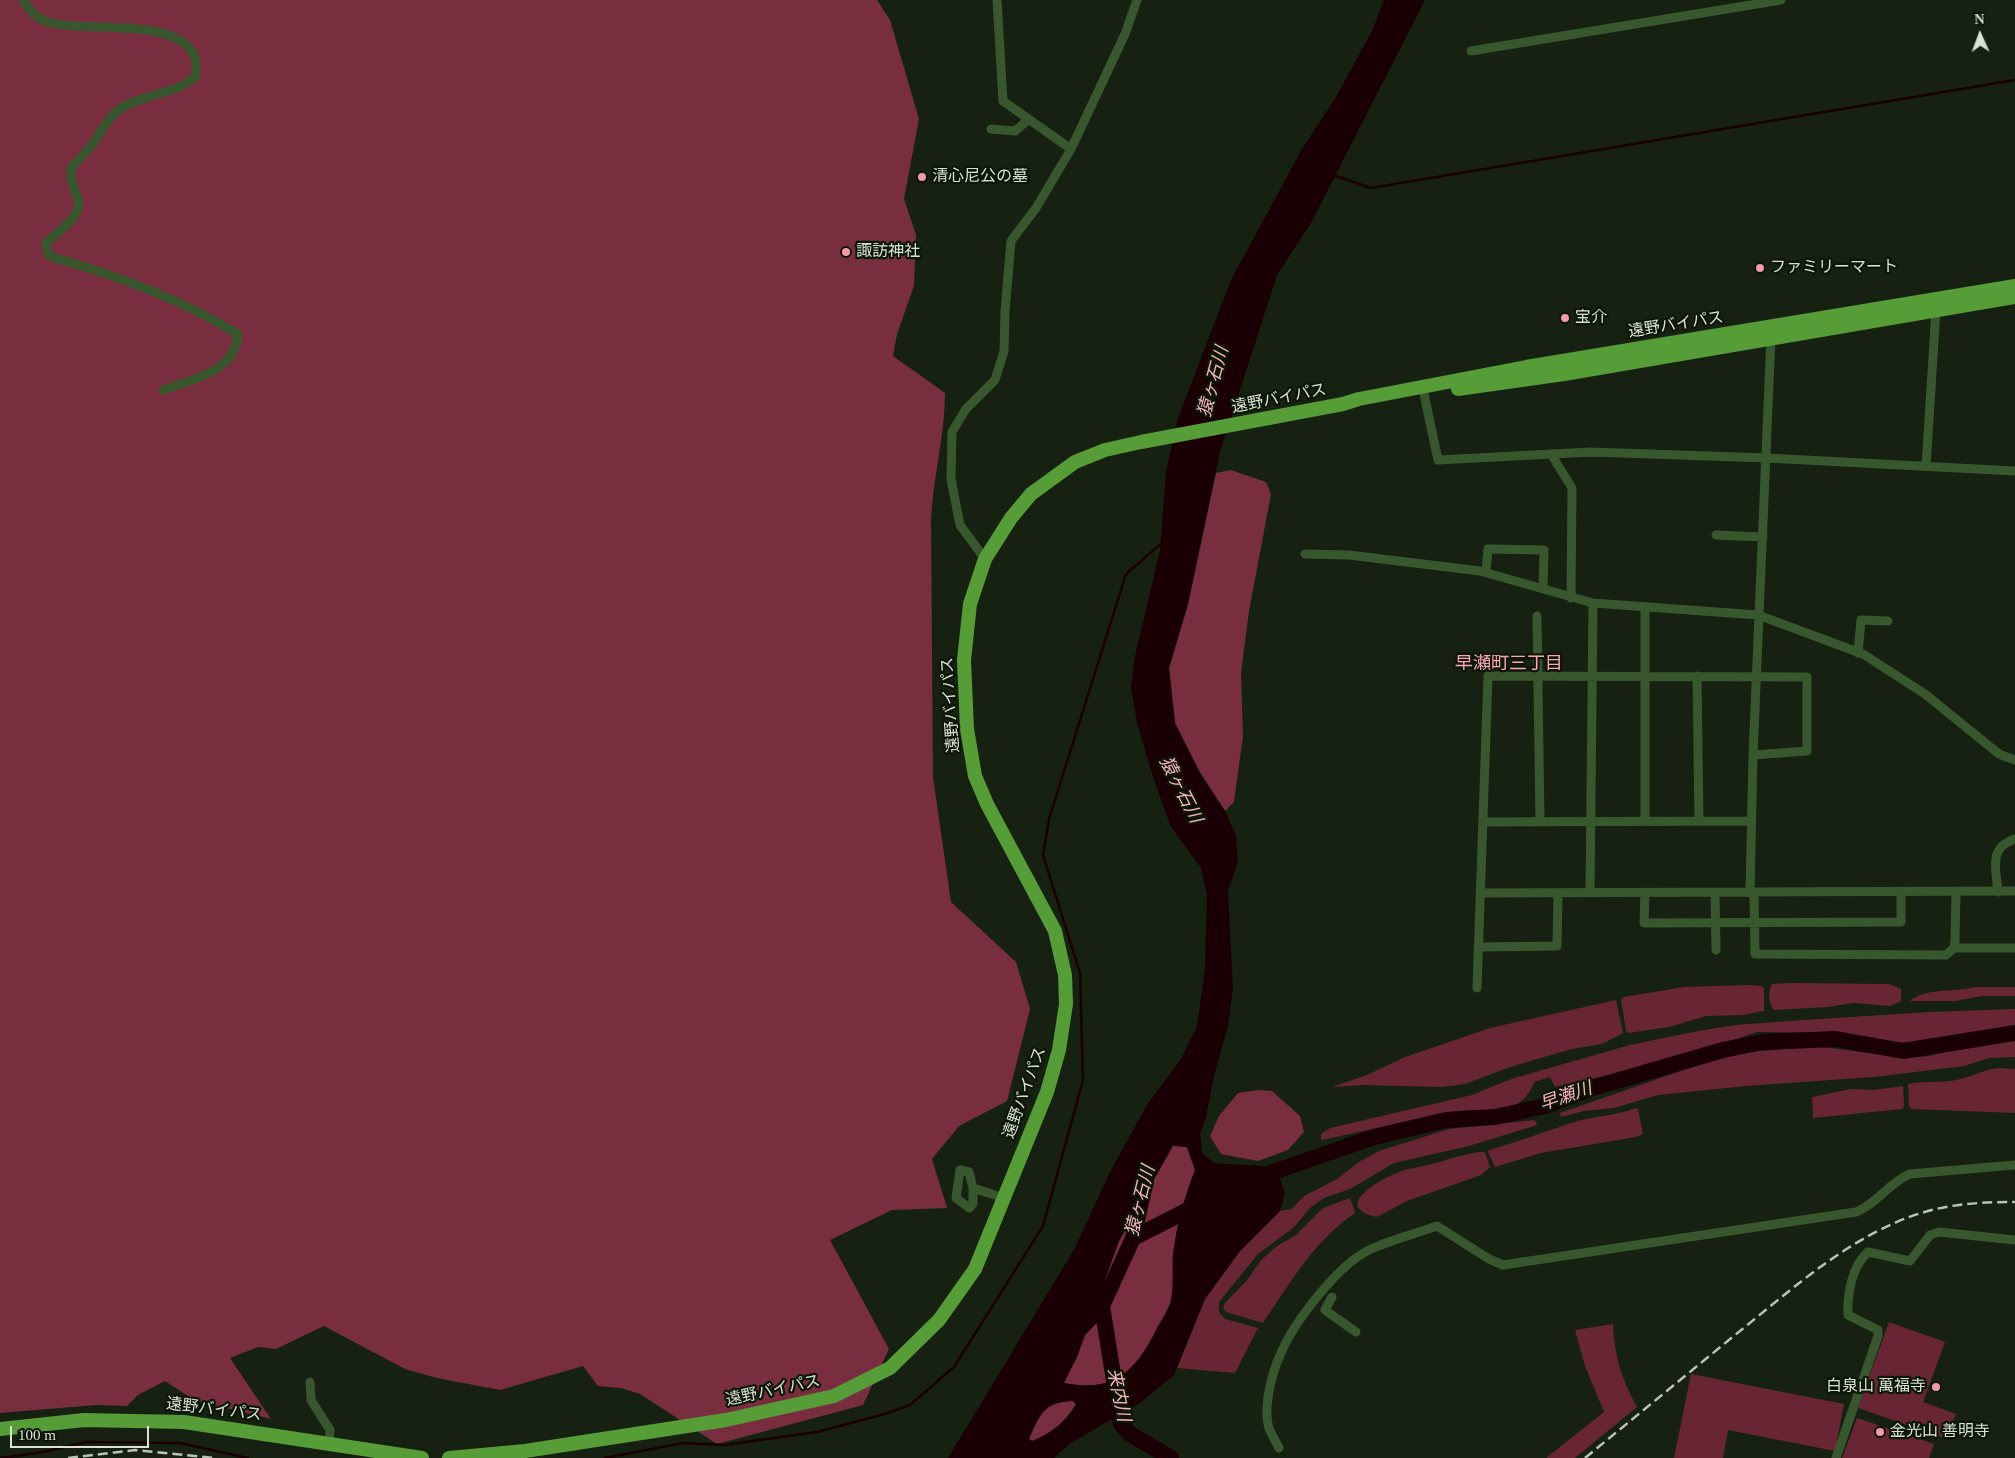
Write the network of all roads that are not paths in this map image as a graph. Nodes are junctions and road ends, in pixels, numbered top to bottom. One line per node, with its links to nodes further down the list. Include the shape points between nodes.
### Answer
1 (23, 0): 13 (street, via 29,10 43,20 173,37 185,43 195,57 196,76 189,83 148,96 113,114 71,168 71,185 79,208 74,217 46,243 48,254 55,258 128,280 178,301 238,334 237,345 226,362 199,378)
2 (997, 0): 6 (street, via 1004,101)
3 (1137, 0): 8 (street, via 1126,34)
4 (1781, 0): 5 (street)
5 (1471, 51)
6 (1028, 120): 7 (street, via 1015,131); 8 (street)
7 (991, 129)
8 (1071, 148): 23 (street, via 1036,208 1011,241 1004,351 994,380 966,409 952,432 951,479 960,525)
9 (2015, 286): 15 (highway, 遠野バイパス, via 1526,367)
10 (2015, 297): 11 (highway, 遠野バイパス)
11 (1936, 310): 12 (highway, 遠野バイパス); 18 (street)
12 (1771, 337): 14 (highway, 遠野バイパス, via 1564,374); 17 (street)
13 (163, 390)
14 (1424, 394): 15 (highway, 遠野バイパス); 16 (street, via 1438,460)
15 (1343, 404): 23 (highway, 遠野バイパス, via 1105,450 1075,462 1031,494)
16 (1551, 454): 17 (street, via 1592,452); 26 (street, via 1572,488)
17 (1767, 458): 18 (street); 21 (street)
18 (1926, 466): 19 (street)
19 (2015, 471)
20 (1716, 535): 21 (street)
21 (1762, 537): 29 (street)
22 (1306, 554): 24 (street, via 1349,555)
23 (985, 559): 66 (highway, 遠野バイパス, via 970,604 964,660 967,729 975,776 1055,931 1065,976 1066,1004 1060,1050 1047,1092)
24 (1486, 572): 25 (street); 25 (street, via 1488,550 1544,550)
25 (1543, 589): 26 (street)
26 (1571, 598): 27 (street)
27 (1593, 603): 28 (street); 34 (street)
28 (1645, 607): 29 (street); 35 (street)
29 (1758, 615): 32 (street); 37 (street)
30 (1537, 616): 33 (street)
31 (1888, 621): 32 (street, via 1861,620)
32 (1858, 653): 39 (street, via 1925,694 1999,754)
33 (1538, 676): 34 (street); 43 (street, via 1488,676); 44 (street)
34 (1592, 676): 35 (street); 45 (street)
35 (1645, 676): 36 (street); 40 (street)
36 (1697, 676): 37 (street); 41 (street)
37 (1756, 676): 38 (street); 38 (street, via 1807,677 1807,751)
38 (1753, 755): 42 (street)
39 (2015, 760)
40 (1645, 821): 41 (street); 45 (street)
41 (1699, 821): 42 (street)
42 (1750, 821): 48 (street)
43 (1483, 822): 44 (street); 52 (street)
44 (1540, 822): 45 (street)
45 (1590, 822): 53 (street)
46 (2015, 838): 51 (street, via 2003,842 1996,853)
47 (2015, 891): 51 (street)
48 (1752, 892): 49 (street); 55 (street); 58 (street)
49 (1901, 892): 50 (street); 58 (street, via 1901,922)
50 (1956, 892): 51 (street); 60 (street)
51 (1998, 892)
52 (1480, 893): 56 (street); 59 (street)
53 (1590, 893): 54 (street); 56 (street)
54 (1644, 893): 55 (street); 57 (street, via 1644,922)
55 (1715, 893): 57 (street)
56 (1558, 894): 59 (street, via 1557,946)
57 (1715, 922): 58 (street); 62 (street)
58 (1754, 923): 60 (street, via 1755,954 1946,955)
59 (1478, 947): 63 (street)
60 (1954, 948): 61 (street)
61 (2015, 948)
62 (1716, 950)
63 (1477, 988)
64 (2015, 1165): 73 (street, via 1910,1174 1896,1180 1868,1208 1856,1212 1503,1265 1437,1226 1368,1250 1328,1282 1280,1353 1268,1411 1268,1426)
65 (973, 1188): 66 (street)
66 (1004, 1198): 75 (highway, 遠野バイパス, via 974,1269 939,1320 890,1368 834,1396 726,1420 525,1451)
67 (2015, 1240): 76 (street, via 1939,1232 1930,1235 1910,1261 1868,1252 1860,1260 1847,1299 1848,1315 1878,1330 1878,1336)
68 (1332, 1297): 69 (street, via 1325,1310)
69 (1356, 1332)
70 (310, 1382): 72 (street, via 311,1400 330,1430)
71 (0, 1429): 72 (highway, 遠野バイパス, via 84,1420 134,1420 226,1428)
72 (329, 1445): 74 (highway, 遠野バイパス)
73 (1279, 1448)
74 (422, 1458)
75 (449, 1458)
76 (1836, 1458)

